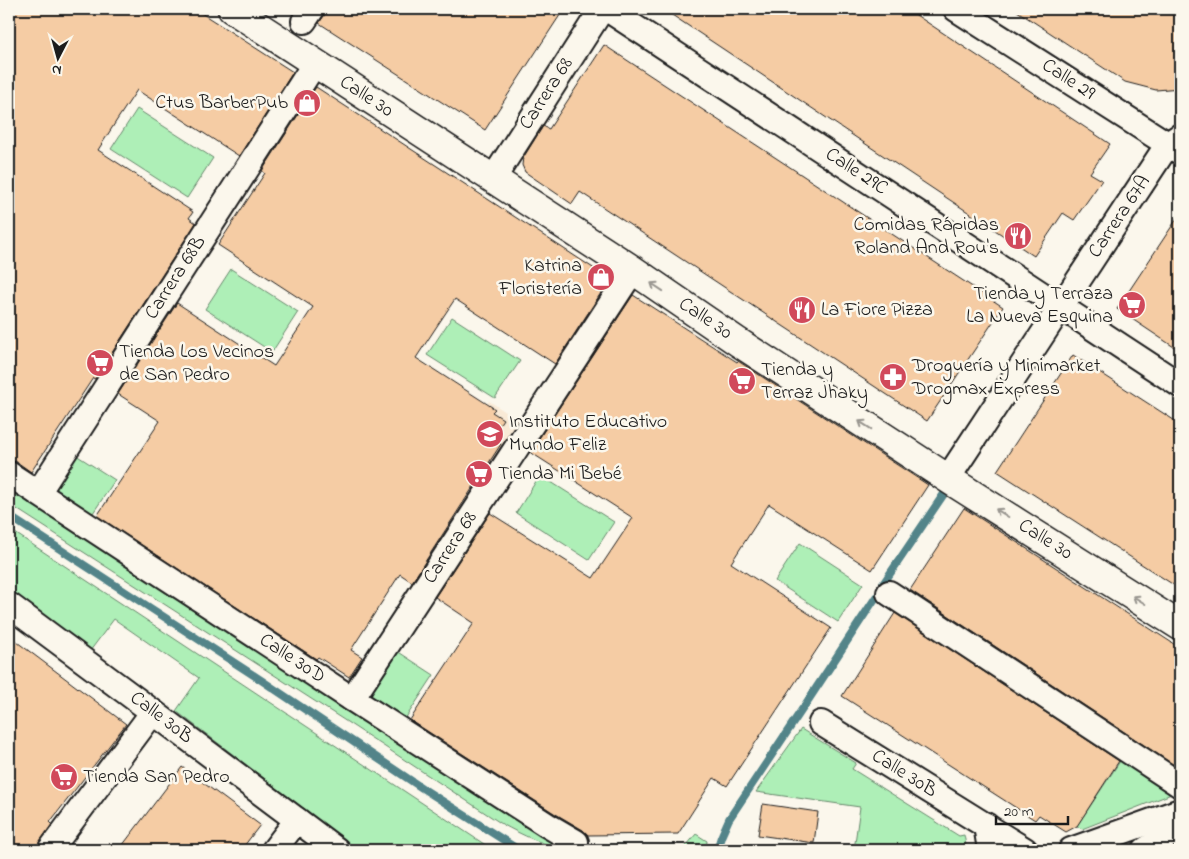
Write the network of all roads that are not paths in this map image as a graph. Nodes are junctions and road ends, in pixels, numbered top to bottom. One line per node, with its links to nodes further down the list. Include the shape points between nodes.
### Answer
1 (232, 9): 5 (street, Calle 30)
2 (602, 9): 7 (street, Carrera 68)
3 (607, 9): 9 (street, Calle 29C)
4 (956, 9): 6 (street, Calle 29)
5 (315, 63): 7 (street, Calle 30); 13 (street, Carrera 68B)
6 (1176, 144): 9 (street, Carrera 67A)
7 (493, 179): 8 (street, Calle 30)
8 (632, 270): 12 (street, Calle 30, one-way to 8); 17 (street, Carrera 68)
9 (1061, 306): 10 (street, Calle 29C); 12 (street, Carrera 67A)
10 (1180, 385)
11 (9, 474): 13 (street, Calle 30D)
12 (948, 478): 16 (street, Calle 30, one-way to 12)
13 (38, 493): 17 (street, Calle 30D)
14 (889, 593): 20 (street)
15 (9, 605): 18 (street, Calle 30B)
16 (1180, 626)
17 (352, 699): 25 (street, Calle 30D)
18 (153, 712): 22 (street, Calle 30B); 26 (street)
19 (821, 723): 23 (street, Calle 30B)
20 (1180, 785)
21 (1180, 811): 31 (street)
22 (297, 820): 27 (street); 28 (street, Calle 30B)
23 (986, 825): 29 (street); 30 (street, Calle 30B)
24 (1180, 828): 32 (street)
25 (576, 842)
26 (50, 850)
27 (274, 850)
28 (337, 850)
29 (990, 850)
30 (1026, 850)
31 (1071, 850)
32 (1144, 850)

